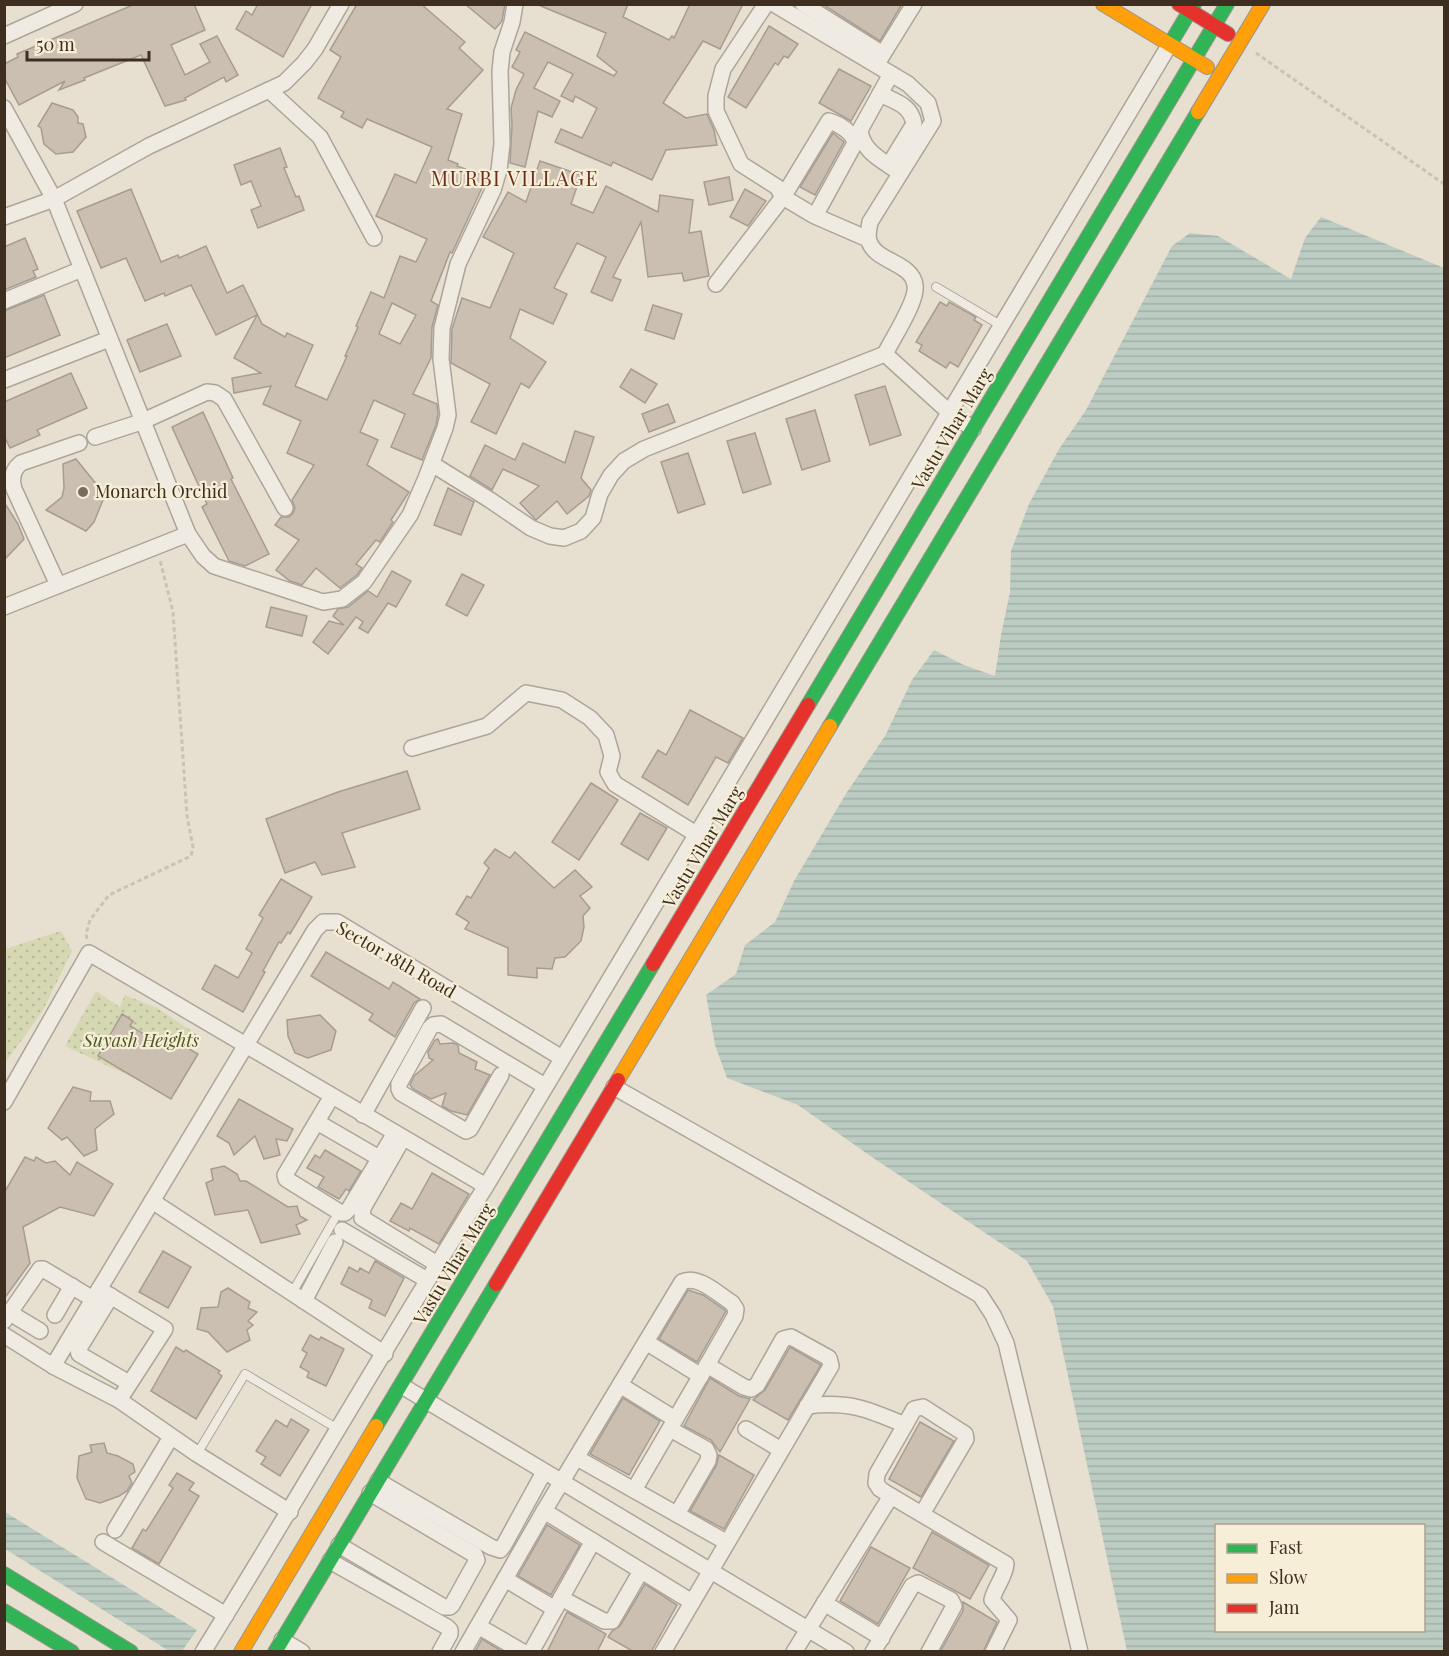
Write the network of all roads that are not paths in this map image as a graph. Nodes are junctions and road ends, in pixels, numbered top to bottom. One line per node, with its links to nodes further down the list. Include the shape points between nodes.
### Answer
1 (75, 4): 13 (street)
2 (341, 4): 20 (street, via 304,63 284,83)
3 (515, 4): 43 (street, via 500,71 499,170 458,264 442,328 441,359 448,415)
4 (766, 4): 24 (street, via 723,69 716,111 741,164 777,187)
5 (774, 4): 17 (street)
6 (803, 4): 17 (street)
7 (914, 4): 17 (street)
8 (1103, 4): 15 (main road)
9 (1227, 4): 12 (main road, Vastu Vihar Marg)
10 (1263, 4): 14 (main road)
11 (1187, 7): 12 (main road); 15 (main road)
12 (1214, 26): 14 (main road); 16 (main road, Vastu Vihar Marg)
13 (4, 36)
14 (1240, 41): 19 (main road)
15 (1170, 45): 16 (main road); 34 (street)
16 (1194, 59): 19 (main road); 40 (main road, Vastu Vihar Marg)
17 (880, 60): 18 (street)
18 (891, 74): 21 (street); 23 (street, via 928,103 933,121)
19 (1220, 75): 55 (main road)
20 (269, 90): 25 (street, via 149,146); 28 (street, via 320,137)
21 (880, 94): 23 (street, via 860,130 861,139 870,152); 23 (street, via 913,114 914,124)
22 (4, 108): 25 (street)
23 (894, 169): 29 (street, via 870,222)
24 (783, 197): 26 (street); 26 (street, via 829,121 838,124 855,143); 31 (street)
25 (54, 199): 27 (street); 30 (street)
26 (814, 216): 29 (street)
27 (4, 217)
28 (374, 238)
29 (868, 239): 36 (street, via 872,249 911,274 916,286 914,298)
30 (82, 269): 33 (street); 35 (street)
31 (716, 284)
32 (936, 287): 34 (lane)
33 (4, 301)
34 (1002, 326): 38 (street)
35 (109, 339): 37 (street); 39 (street)
36 (885, 354): 38 (street); 43 (street, via 644,449 611,475 593,518 581,531 564,538 531,528)
37 (4, 380)
38 (950, 413): 40 (street); 49 (street)
39 (141, 422): 41 (street); 44 (street, via 215,393 224,399 242,428); 45 (street)
40 (973, 429): 80 (main road, Vastu Vihar Marg)
41 (95, 437)
42 (79, 443): 46 (street, via 21,462 13,473 14,489)
43 (432, 464): 45 (street, via 410,514 386,552 364,582 342,599 323,602 214,566)
44 (285, 508)
45 (188, 534): 46 (street)
46 (58, 585): 47 (street)
47 (4, 608)
48 (412, 748): 49 (street, via 487,726 526,693 562,699 590,718 606,735 612,756 608,772 615,784)
49 (696, 834): 52 (street)
50 (423, 1008): 58 (street)
51 (245, 1046): 52 (street, Sector 18th Road, via 315,930 324,922 337,922); 56 (street); 57 (street, via 89,953); 63 (street, Sector 18th Road)
52 (562, 1058): 54 (street)
53 (501, 1076): 54 (street, via 466,1131 399,1089 430,1028 437,1023)
54 (545, 1086): 62 (street)
55 (614, 1087): 82 (main road); 135 (street, via 980,1294 1006,1343)
56 (332, 1096): 58 (street); 59 (street)
57 (4, 1102)
58 (363, 1115): 60 (street)
59 (317, 1122): 61 (street); 61 (street, via 285,1178 341,1212 349,1209)
60 (399, 1136): 61 (street); 62 (street); 65 (street, via 363,1208 362,1218)
61 (380, 1158)
62 (486, 1186): 65 (street)
63 (152, 1201): 68 (street, Sector 18th Road); 69 (street)
64 (337, 1231): 66 (street); 69 (street); 69 (lane)
65 (437, 1264): 66 (street)
66 (428, 1280): 75 (street)
67 (72, 1286): 68 (street); 70 (street); 71 (street, via 40,1269)
68 (101, 1295): 76 (street, Sector 18th Road); 78 (street, via 79,1354); 78 (street, via 165,1329)
69 (298, 1297): 75 (street)
70 (55, 1315)
71 (7, 1317): 72 (street)
72 (40, 1331)
73 (4, 1335): 76 (street)
74 (646, 1342): 77 (street); 77 (street, via 682,1282 696,1280 736,1309); 79 (street)
75 (385, 1354): 87 (street)
76 (53, 1366): 81 (street)
77 (704, 1371): 83 (street, via 751,1389 783,1339 791,1336 831,1362); 84 (street)
78 (129, 1383): 81 (street)
79 (620, 1385): 84 (street); 91 (street)
80 (402, 1386): 82 (street); 123 (main road, Vastu Vihar Marg)
81 (118, 1400): 88 (street)
82 (425, 1402): 92 (street); 94 (main road)
83 (807, 1406): 85 (street, via 830,1403 865,1408); 89 (street)
84 (673, 1424): 95 (street); 100 (street, via 709,1455)
85 (905, 1425): 96 (street, via 877,1474 880,1490); 99 (street, via 914,1409 923,1407 961,1431 966,1439)
86 (746, 1429): 89 (street)
87 (339, 1430): 90 (lane, via 244,1374); 98 (street)
88 (171, 1437): 90 (street); 101 (street)
89 (781, 1450): 104 (street)
90 (197, 1454): 98 (street)
91 (577, 1458): 93 (street); 95 (street)
92 (544, 1472): 93 (street); 94 (street, via 500,1550)
93 (562, 1483): 97 (street); 108 (street)
94 (374, 1487): 105 (main road); 105 (street, via 476,1555 477,1560 452,1605 444,1607)
95 (634, 1491): 100 (street)
96 (891, 1496): 99 (street); 113 (street)
97 (544, 1511): 102 (street); 110 (street)
98 (290, 1512): 115 (street)
99 (922, 1514): 134 (street, via 1006,1564 992,1600 1009,1620)
100 (677, 1515): 104 (street)
101 (115, 1530)
102 (593, 1541): 107 (street); 112 (street)
103 (103, 1542): 115 (street)
104 (726, 1542): 108 (street)
105 (339, 1545): 106 (main road)
106 (330, 1561): 119 (main road); 125 (street, via 447,1627 450,1634)
107 (641, 1571): 111 (street); 112 (street, via 612,1621)
108 (710, 1571): 111 (street); 117 (street)
109 (4, 1574): 121 (main road)
110 (505, 1579): 112 (street); 116 (street)
111 (692, 1602): 129 (street)
112 (558, 1603): 128 (street)
113 (824, 1603): 117 (street); 118 (street)
114 (4, 1611): 120 (main road)
115 (226, 1615): 122 (street)
116 (478, 1626): 126 (street); 127 (street)
117 (807, 1629): 130 (street); 131 (street)
118 (882, 1638): 132 (street); 133 (street, via 912,1586 924,1584 951,1600 954,1606)
119 (279, 1646): 124 (street)
120 (72, 1652)
121 (131, 1652)
122 (203, 1652)
123 (241, 1652)
124 (302, 1652)
125 (440, 1652)
126 (463, 1652)
127 (523, 1652)
128 (531, 1652)
129 (663, 1652)
130 (794, 1652)
131 (846, 1652)
132 (873, 1652)
133 (929, 1652)
134 (993, 1652)
135 (1080, 1652)

